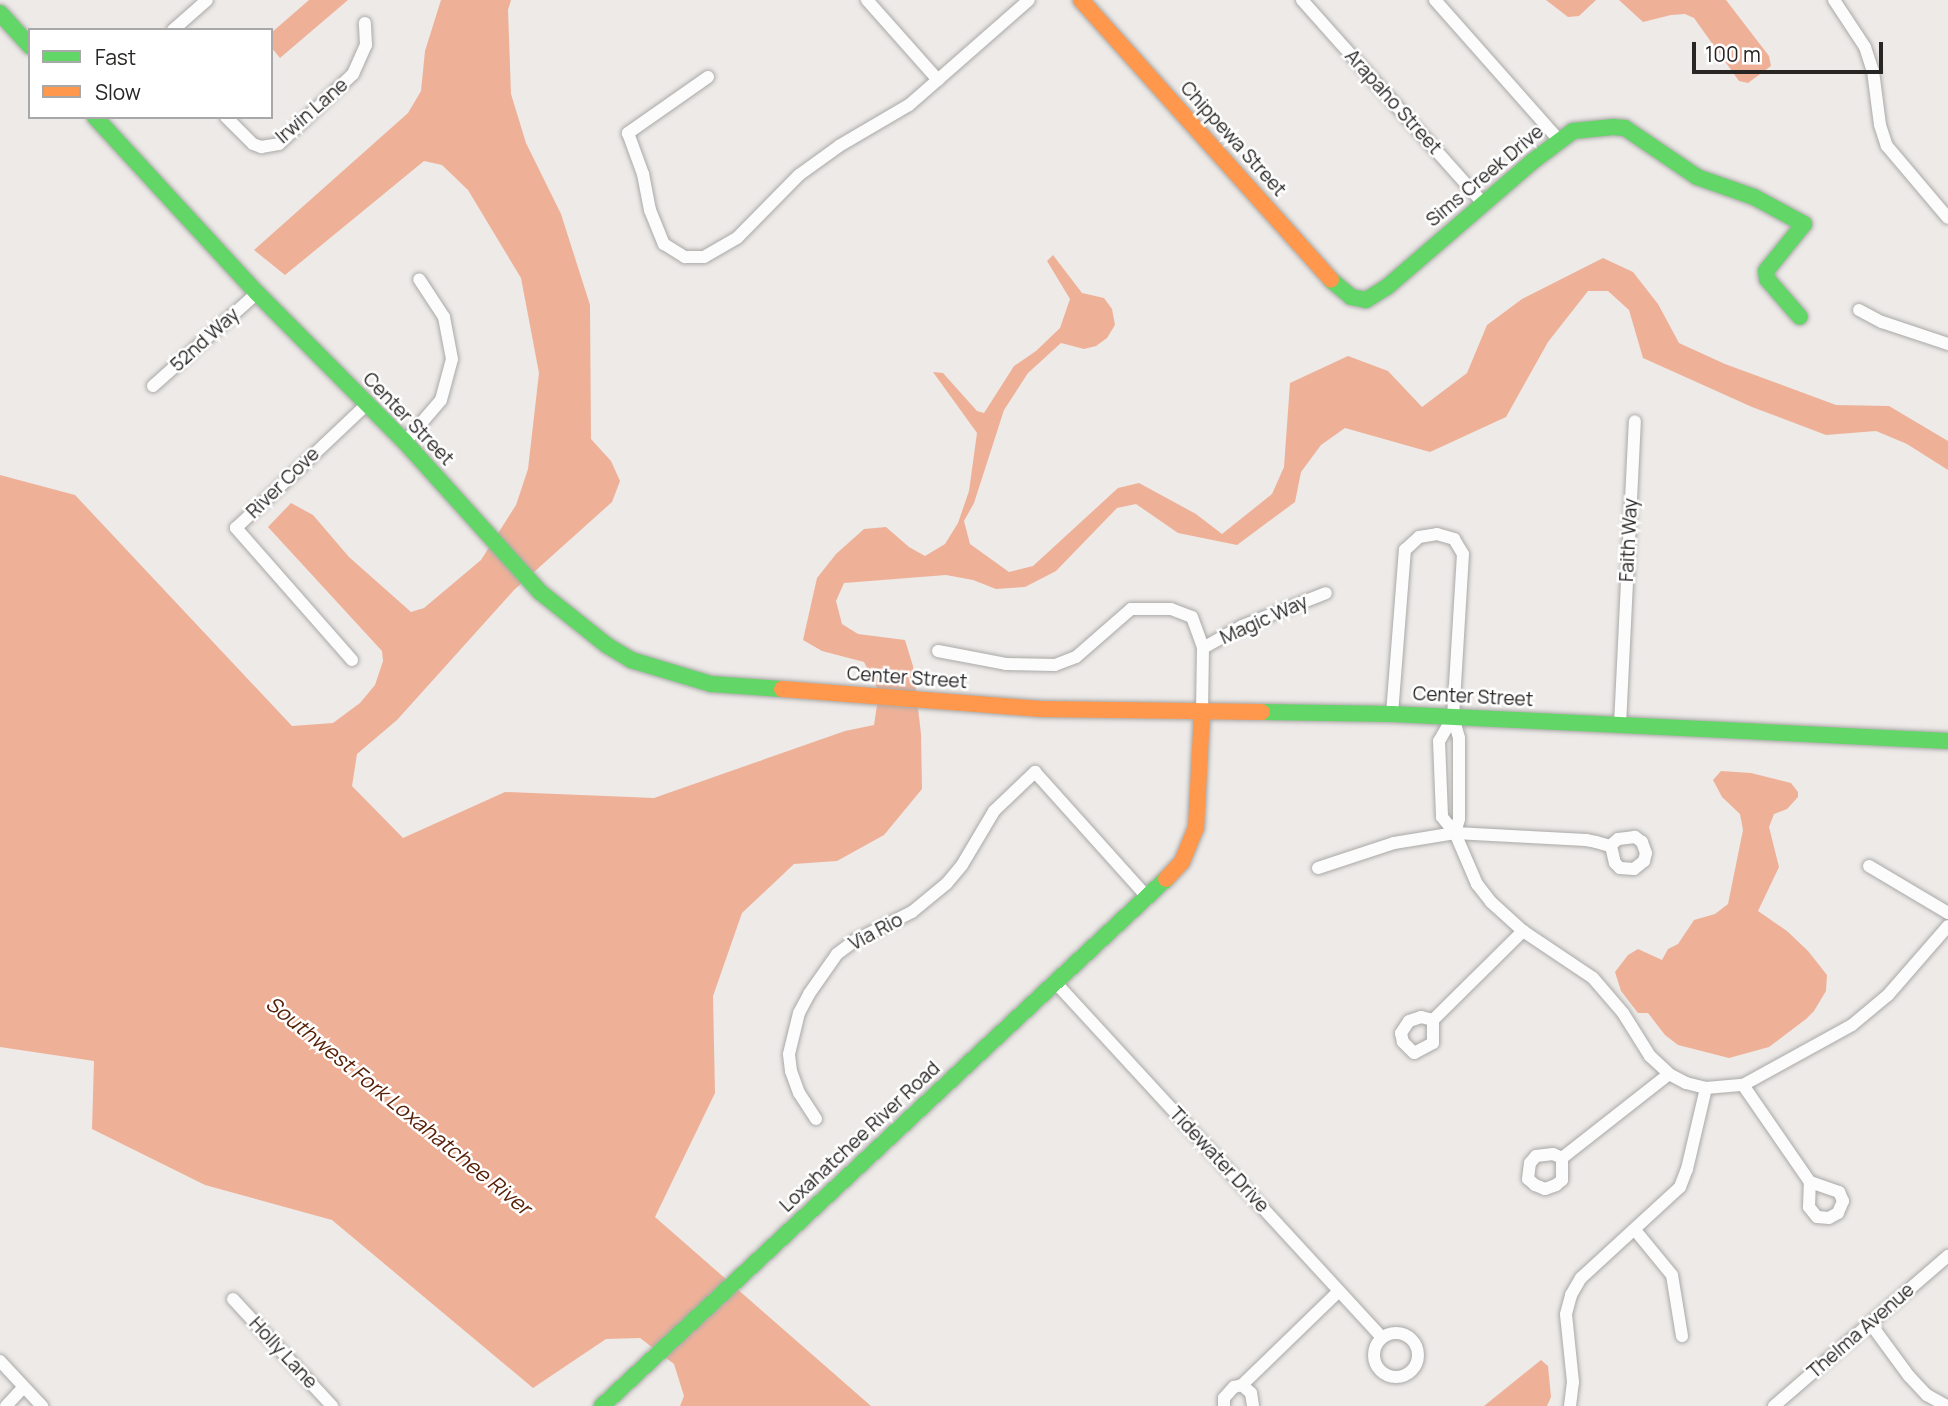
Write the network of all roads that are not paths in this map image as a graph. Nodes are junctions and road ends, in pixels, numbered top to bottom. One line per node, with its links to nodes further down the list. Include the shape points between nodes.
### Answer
1 (207, 0): 10 (street)
2 (867, 0): 13 (street)
3 (1029, 0): 13 (street)
4 (1081, 0): 21 (street, Chippewa Street, via 1341,290)
5 (1302, 0): 17 (street, Arapaho Street)
6 (1435, 0): 16 (street)
7 (1834, 0): 18 (street, via 1865,47 1887,146)
8 (0, 13): 11 (street)
9 (365, 23): 15 (street, Irwin Lane, via 366,45 353,74 279,144 253,144)
10 (175, 28)
11 (28, 44)
12 (708, 77): 13 (street, via 628,133 664,244 685,257 704,257 738,237 799,175 909,105)
13 (938, 80)
14 (97, 119): 20 (street, Center Street)
15 (228, 119)
16 (1559, 140): 17 (street, Sims Creek Drive); 23 (street, Sims Creek Drive, via 1587,128 1625,128 1697,177 1767,202 1804,224 1766,271 1767,279)
17 (1484, 204): 21 (street, Sims Creek Drive, via 1387,287 1373,297)
18 (1948, 218)
19 (419, 279): 28 (street, via 444,317 452,359 440,400)
20 (257, 293): 25 (street, 52nd Way); 26 (street, Center Street)
21 (1359, 299)
22 (1859, 310): 24 (street)
23 (1800, 317)
24 (1948, 344)
25 (153, 386)
26 (366, 405): 28 (street, Center Street); 32 (street, River Cove, via 236,528)
27 (1635, 421): 36 (street, Faith Way)
28 (405, 442): 33 (street, Center Street, via 531,581 577,624 632,660 711,684 1041,709)
29 (1326, 593): 30 (street, Magic Way, via 1242,626)
30 (1203, 648): 31 (street, via 1192,617 1171,609 1132,609 1076,657 1055,665 1006,664); 33 (street)
31 (938, 651)
32 (352, 660)
33 (1202, 713): 34 (street, Center Street); 42 (street, Loxahatchee River Road, via 1196,828 1182,862)
34 (1392, 714): 35 (street, Center Street); 35 (street, via 1405,550 1419,537 1437,534 1454,539 1463,554)
35 (1453, 717): 36 (street, Center Street); 38 (street, via 1459,738 1460,819); 38 (street, via 1439,741 1438,774 1442,817)
36 (1620, 725): 37 (street, Center Street)
37 (1948, 741)
38 (1454, 833): 39 (street, via 1586,840); 41 (street, via 1394,843); 45 (street, via 1478,884)
39 (1610, 846)
40 (1869, 866): 43 (street)
41 (1318, 868)
42 (1148, 898): 46 (street, Loxahatchee River Road); 51 (street, Via Rio, via 1035,772 994,811 947,883 912,912 837,954 809,994 789,1054 799,1093)
43 (1948, 913)
44 (1948, 926): 49 (street, via 1874,1008)
45 (1523, 931): 47 (street); 48 (street, via 1593,978 1623,1013 1650,1056)
46 (1056, 983): 56 (street, Tidewater Drive); 68 (street, Loxahatchee River Road)
47 (1433, 1020)
48 (1669, 1073): 50 (street); 52 (street)
49 (1743, 1085): 50 (street); 53 (street)
50 (1706, 1088): 54 (street, via 1680,1187)
51 (816, 1118)
52 (1562, 1158)
53 (1810, 1182)
54 (1635, 1230): 60 (street, via 1672,1275); 71 (street, via 1581,1278 1571,1295 1566,1314 1573,1382)
55 (1948, 1256): 58 (street, Thelma Avenue)
56 (1339, 1291): 59 (street, Tidewater Drive); 62 (street)
57 (233, 1299): 67 (street, Holly Lane)
58 (1870, 1323): 64 (street); 72 (street, Thelma Avenue)
59 (1381, 1336)
60 (1682, 1336)
61 (0, 1360): 63 (street)
62 (1242, 1384): 69 (street, via 1224,1398); 70 (street, via 1251,1393)
63 (24, 1387): 65 (street); 66 (street)
64 (1927, 1395): 73 (street); 74 (street)
65 (6, 1406)
66 (42, 1406)
67 (332, 1406)
68 (602, 1406)
69 (1224, 1406)
70 (1254, 1406)
71 (1570, 1406)
72 (1774, 1406)
73 (1918, 1406)
74 (1947, 1406)

